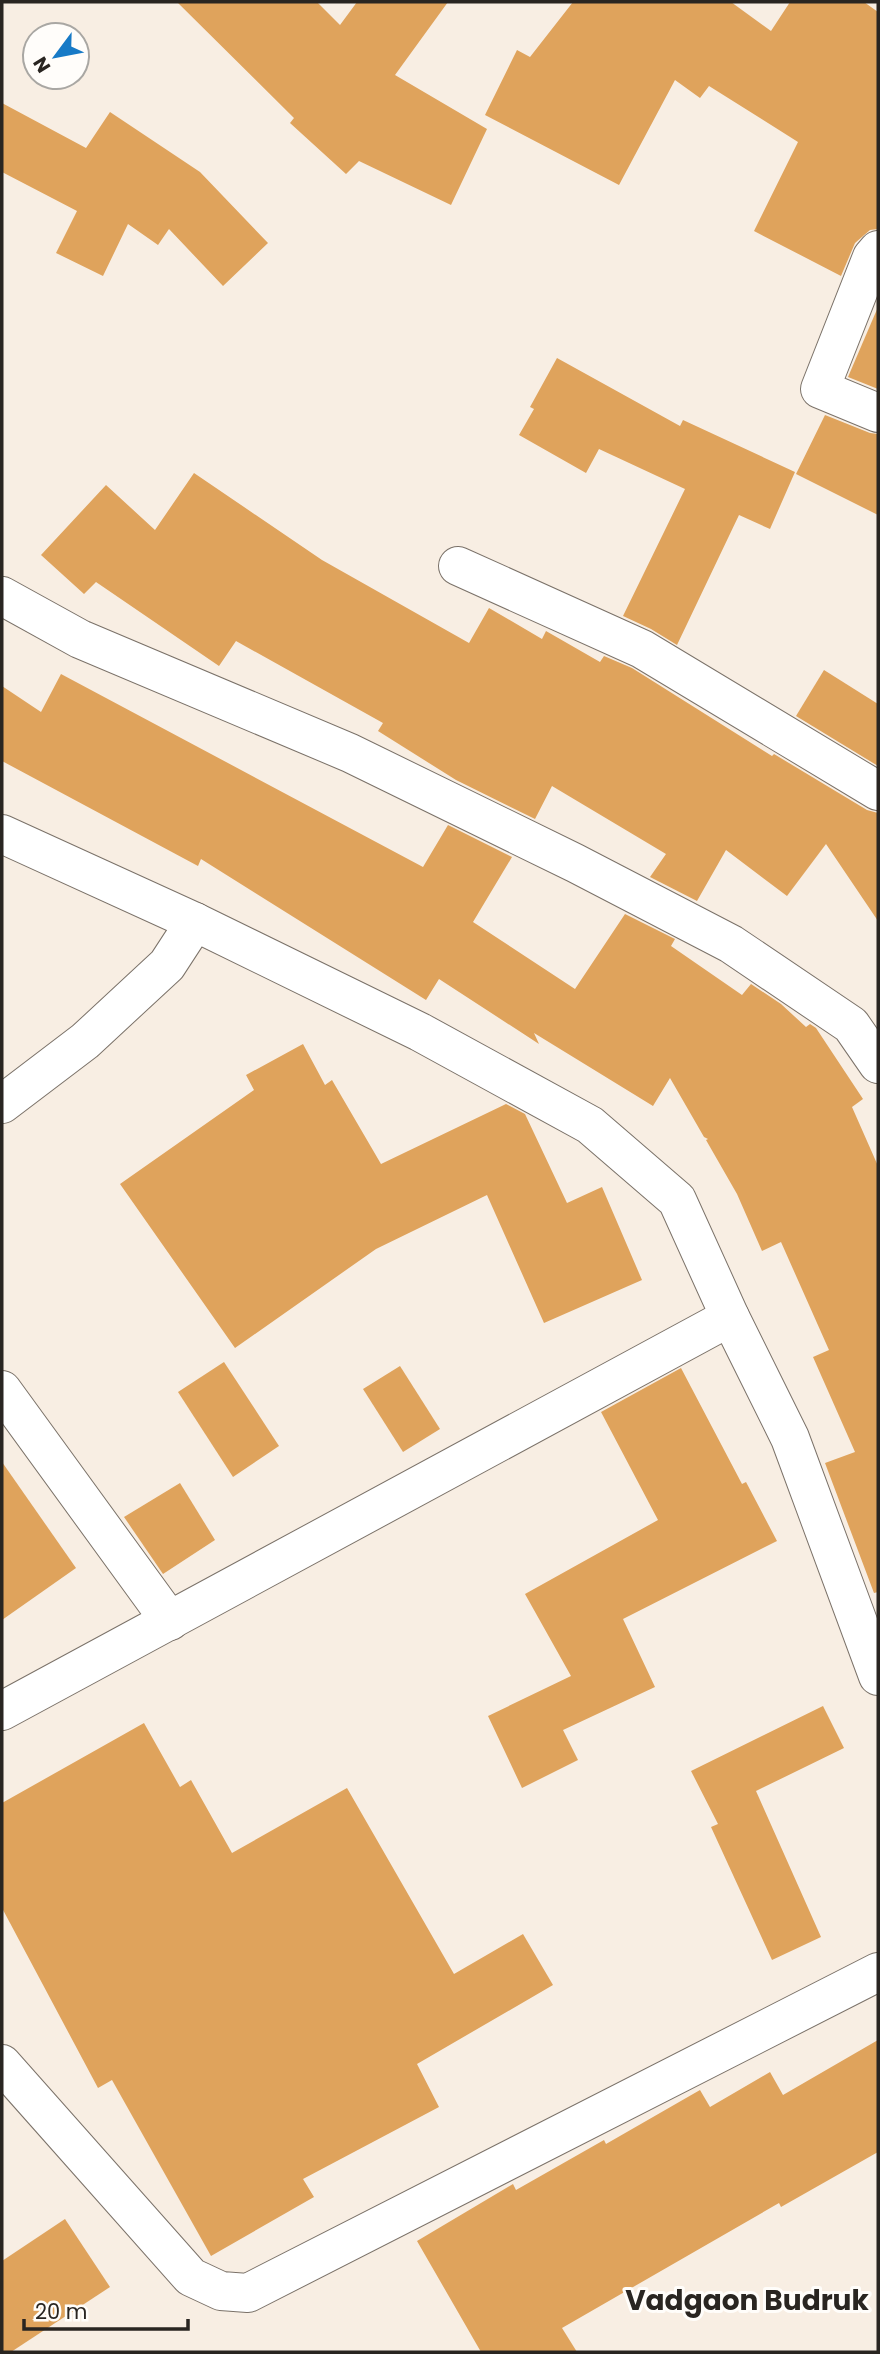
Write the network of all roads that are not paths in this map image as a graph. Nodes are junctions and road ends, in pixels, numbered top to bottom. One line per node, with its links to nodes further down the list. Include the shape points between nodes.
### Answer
1 (878, 250): 2 (street, via 820,389)
2 (878, 413)
3 (458, 566): 5 (street, via 642,649)
4 (2, 596): 8 (street, via 80,639 350,752 731,944 851,1025)
5 (878, 791)
6 (2, 834): 7 (street)
7 (195, 922): 9 (street, via 167,965 85,1041); 10 (street, via 420,1032 590,1125 677,1200)
8 (878, 1064)
9 (2, 1104)
10 (730, 1317): 12 (street); 13 (street, via 790,1438)
11 (2, 1390): 12 (street)
12 (170, 1621): 14 (street)
13 (878, 1676)
14 (2, 1711)
15 (878, 1972): 16 (street, via 248,2293 220,2291 191,2277)
16 (2, 2064)

